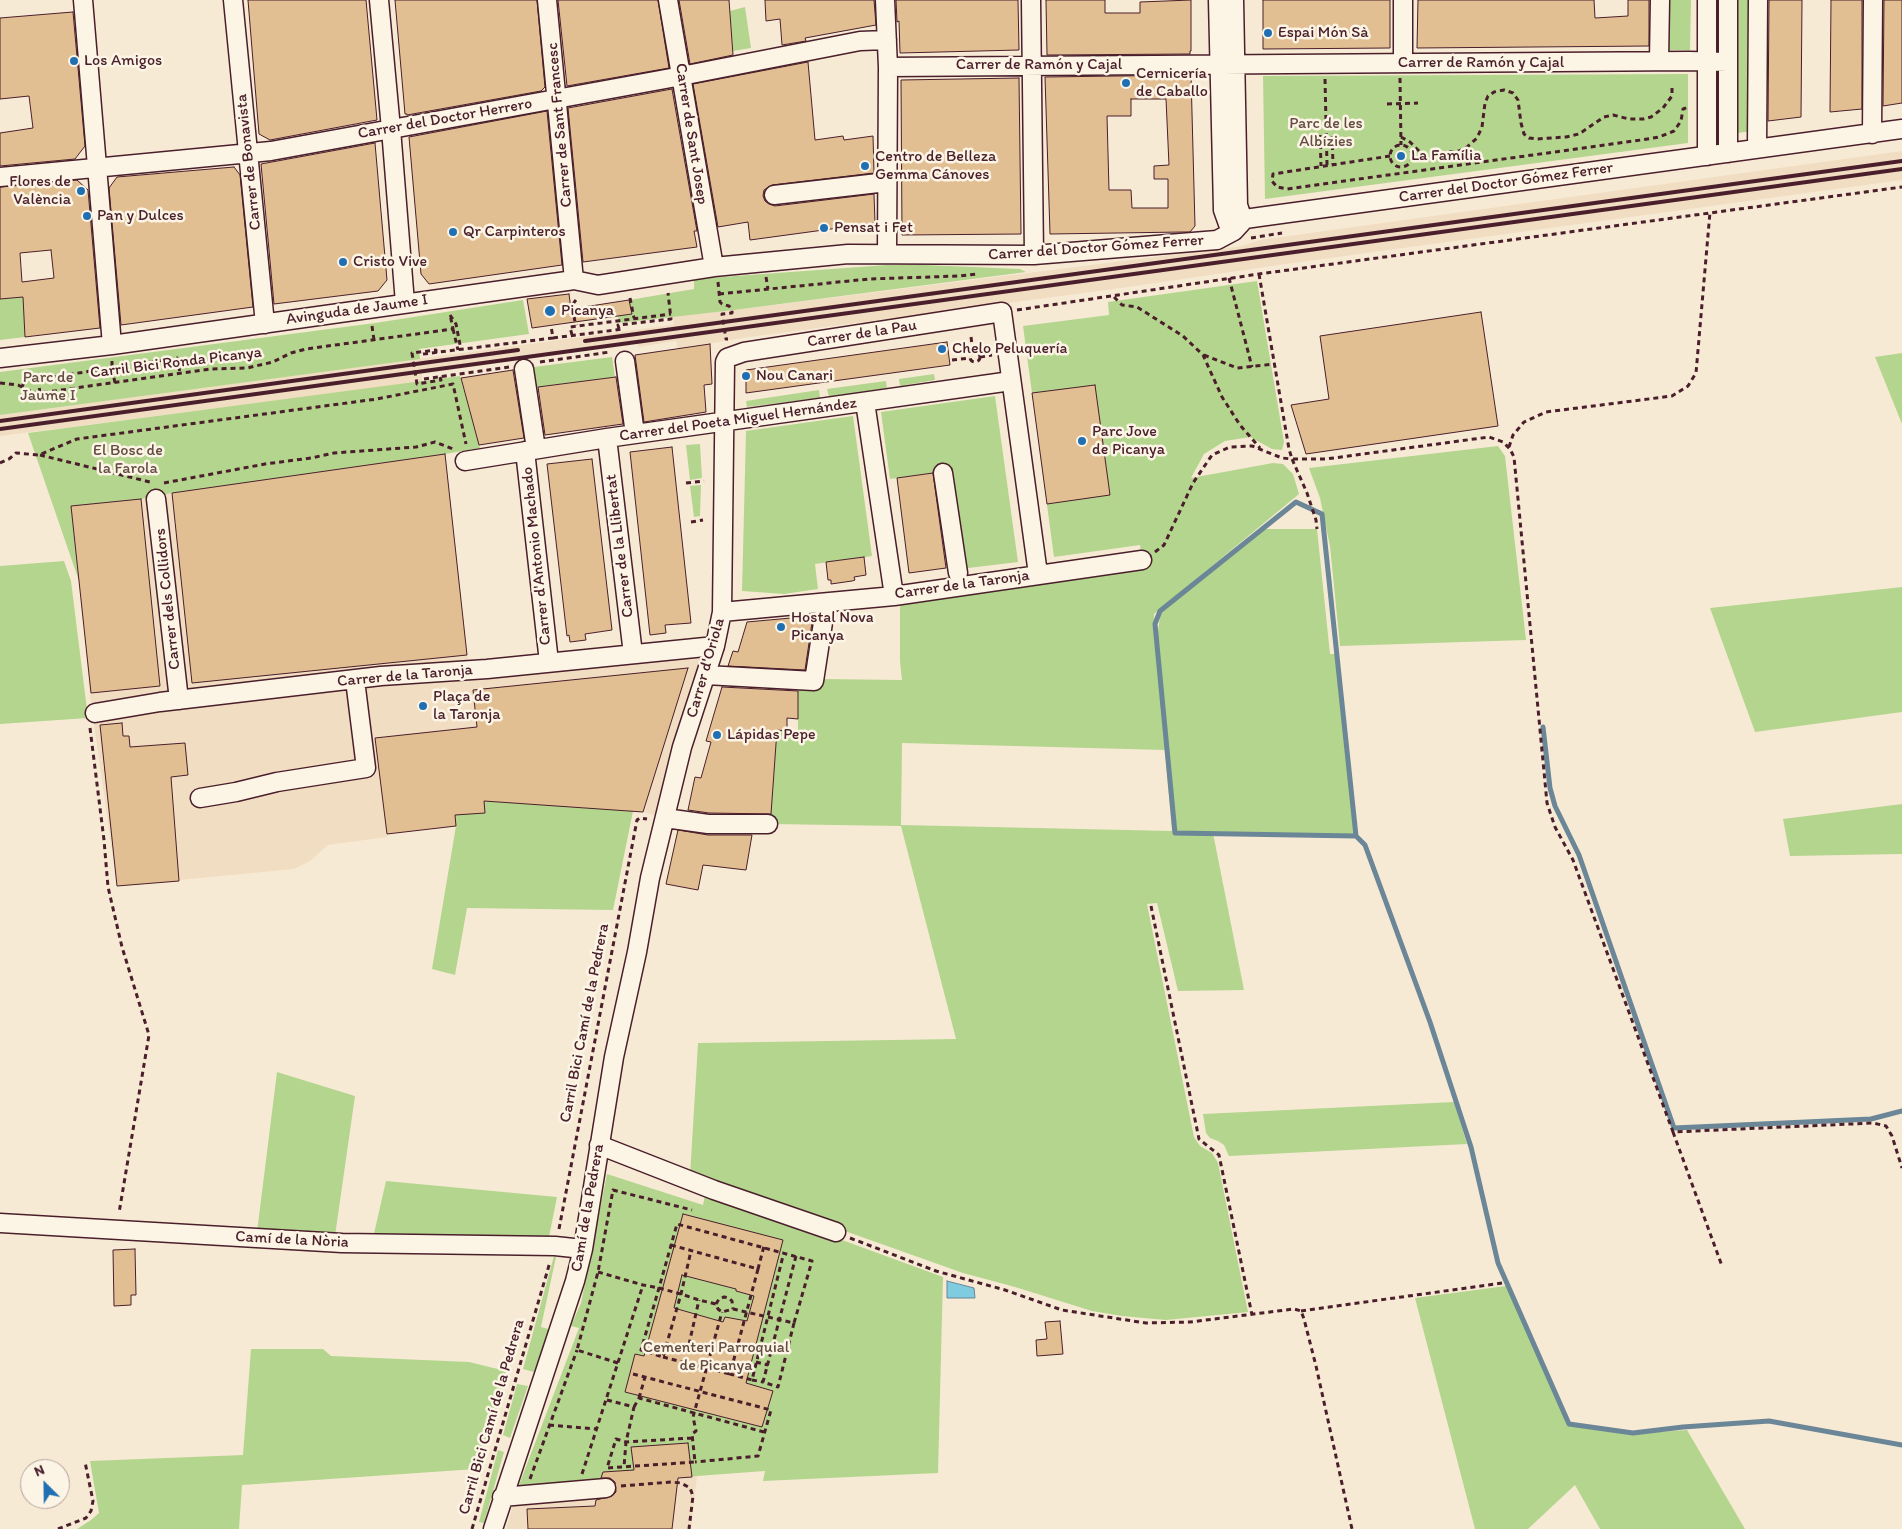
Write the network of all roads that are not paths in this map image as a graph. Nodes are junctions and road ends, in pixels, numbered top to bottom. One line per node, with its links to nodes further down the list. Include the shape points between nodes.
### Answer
1 (83, 0): 33 (street)
2 (233, 0): 30 (street, Carrer de Bonavista)
3 (379, 0): 26 (street)
4 (547, 0): 25 (street, Carrer de Sant Francesc)
5 (668, 0): 24 (street, Carrer de Sant Josep)
6 (886, 0): 16 (street)
7 (1031, 0): 21 (street)
8 (1218, 0): 20 (street)
9 (1234, 0): 20 (street)
10 (1403, 0): 23 (street)
11 (1660, 0): 17 (street)
12 (1707, 0): 18 (street)
13 (1728, 0): 19 (street)
14 (1758, 0): 29 (street)
15 (1873, 0): 28 (street)
16 (886, 40): 22 (street); 24 (street, Carrer del Doctor Herrero, via 860,41)
17 (1659, 61): 18 (street, Carrer de Ramón y Cajal); 23 (street, Carrer de Ramón y Cajal)
18 (1707, 61): 19 (street, Carrer de Ramón y Cajal); 32 (street)
19 (1727, 62): 31 (street)
20 (1227, 64): 21 (street, Carrer de Ramón y Cajal); 23 (street, Carrer de Ramón y Cajal); 37 (street, via 1238,205 1242,217)
21 (1032, 66): 22 (street, Carrer de Ramón y Cajal); 39 (street)
22 (888, 67): 35 (street)
23 (1401, 68)
24 (682, 76): 25 (street, Carrer del Doctor Herrero); 40 (street, Carrer de Sant Josep)
25 (557, 98): 26 (street, Carrer del Doctor Herrero); 41 (street, Carrer de Sant Francesc)
26 (391, 129): 30 (street, Carrer del Doctor Herrero); 42 (street)
27 (1902, 130): 28 (street, Carrer del Doctor Gómez Ferrer)
28 (1872, 134): 29 (street, Carrer del Doctor Gómez Ferrer)
29 (1757, 148): 31 (street, Carrer del Doctor Gómez Ferrer)
30 (248, 153): 33 (street, Carrer del Doctor Herrero); 43 (street, Carrer de Bonavista)
31 (1728, 153): 32 (street, Carrer del Doctor Gómez Ferrer)
32 (1707, 156): 37 (street, Carrer del Doctor Gómez Ferrer)
33 (97, 167): 34 (street, Carrer del Doctor Herrero); 44 (street)
34 (0, 177)
35 (887, 182): 36 (street); 38 (street)
36 (774, 195)
37 (1239, 225): 39 (street, Carrer del Doctor Gómez Ferrer, via 1217,240)
38 (887, 253): 39 (street, Carrer del Doctor Gómez Ferrer); 40 (street, Carrer del Doctor Gómez Ferrer)
39 (1034, 255)
40 (714, 268): 41 (street, Avinguda de Jaume I, via 598,285)
41 (574, 280): 42 (street, Avinguda de Jaume I)
42 (405, 303): 43 (street, Avinguda de Jaume I)
43 (265, 324): 44 (street, Avinguda de Jaume I)
44 (112, 345): 45 (street, Avinguda de Jaume I)
45 (0, 358)
46 (625, 361): 52 (street)
47 (725, 362): 49 (street, Carrer de la Pau, via 731,355 744,352 1002,312); 51 (street, Carrer d'Oriola)
48 (524, 369): 54 (street, Carrer d'Antonio Machado)
49 (1011, 381): 50 (street, Carrer del Poeta Miguel Hernández); 60 (street)
50 (865, 402): 51 (street, Carrer del Poeta Miguel Hernández); 61 (street)
51 (724, 421): 52 (street, Carrer del Poeta Miguel Hernández); 63 (street, Carrer d'Oriola)
52 (635, 434): 53 (street, Carrer del Poeta Miguel Hernández)
53 (606, 438): 54 (street, Carrer del Poeta Miguel Hernández); 65 (street, Carrer de la Llibertat)
54 (531, 450): 55 (street, Carrer del Poeta Miguel Hernández); 66 (street, Carrer d'Antonio Machado)
55 (466, 452)
56 (943, 473): 59 (street)
57 (156, 488): 69 (street, Carrer dels Collidors)
58 (1142, 560): 60 (street, Carrer de la Taronja)
59 (958, 573)
60 (1038, 574): 61 (street, Carrer de la Taronja)
61 (894, 596): 62 (street, Carrer de la Taronja)
62 (826, 603): 63 (street, Carrer de la Taronja); 67 (street, via 814,681)
63 (722, 612): 64 (street, Carrer d'Oriola)
64 (715, 646): 65 (street, Carrer de la Taronja); 67 (street, Carrer d'Oriola)
65 (633, 654): 66 (street, Carrer de la Taronja)
66 (550, 662): 68 (street, Carrer de la Taronja)
67 (706, 676): 72 (street, Carrer d'Oriola, via 682,747)
68 (355, 680): 69 (street, Carrer de la Taronja); 71 (street, via 366,768)
69 (179, 700): 70 (street, Carrer de la Taronja)
70 (95, 713)
71 (200, 798)
72 (665, 818): 73 (street, via 708,824); 74 (street, Carrer d'Oriola)
73 (768, 824)
74 (650, 878): 75 (street, Camí de la Pedrera)
75 (599, 1145): 77 (street, via 714,1190); 78 (street, Camí de la Pedrera)
76 (0, 1223): 78 (street, Camí de la Nòria, via 342,1243)
77 (836, 1232)
78 (583, 1249): 80 (street, Camí de la Pedrera)
79 (606, 1488): 80 (street)
80 (502, 1497): 81 (street, Camí de la Pedrera)
81 (493, 1529)

